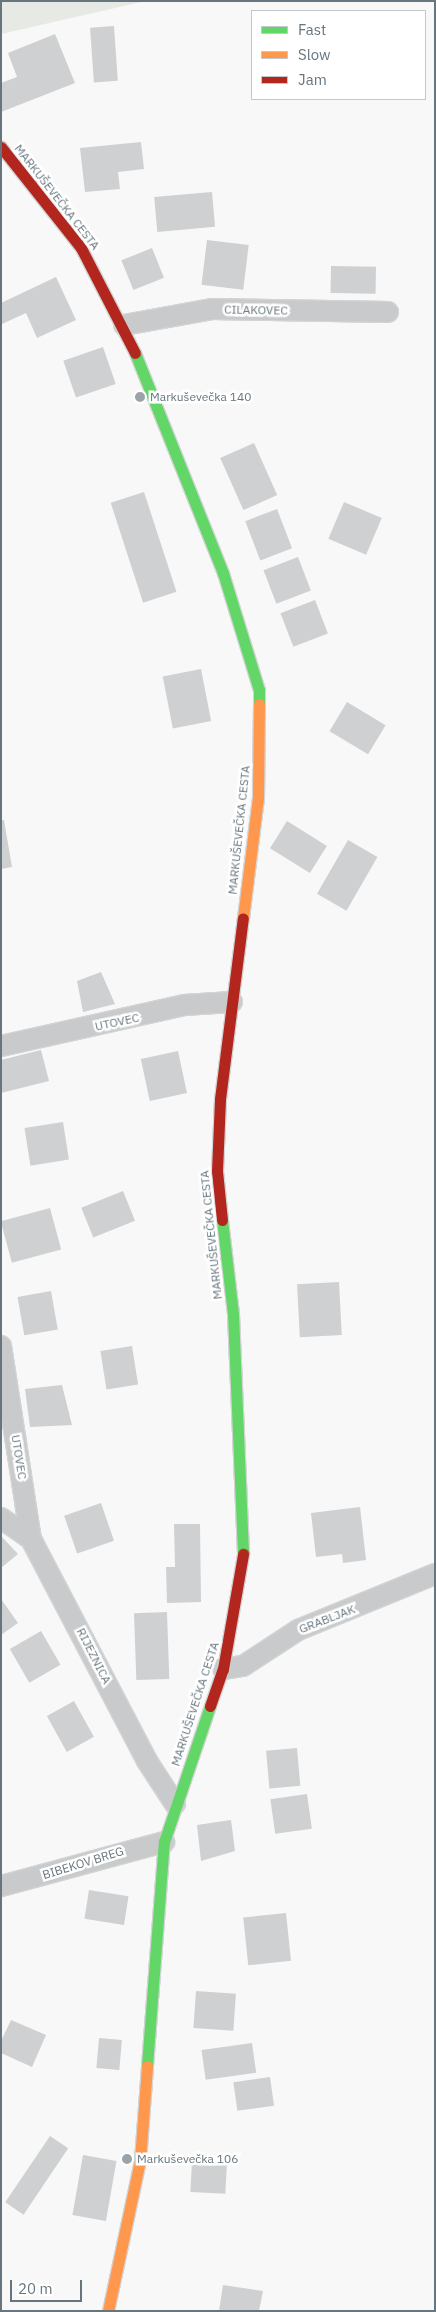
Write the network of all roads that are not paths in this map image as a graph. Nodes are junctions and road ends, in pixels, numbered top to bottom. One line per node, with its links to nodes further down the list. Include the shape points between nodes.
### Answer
1 (1, 147): 3 (main road, MARKUŠEVEČKA CESTA, via 81,248)
2 (388, 312): 3 (street, CILAKOVEC, via 212,309)
3 (124, 325): 4 (main road, MARKUŠEVEČKA CESTA, via 223,573 259,690 258,798)
4 (232, 1002): 5 (street, UTOVEC, via 184,1005); 10 (main road, MARKUŠEVEČKA CESTA, via 220,1099 218,1170 233,1314 244,1549)
5 (1, 1046)
6 (1, 1346): 8 (street, UTOVEC)
7 (1, 1518): 8 (street, RIJEZNICA)
8 (31, 1540): 11 (street, RIJEZNICA, via 147,1761)
9 (435, 1574): 10 (street, GRABLJAK, via 298,1630 243,1666)
10 (223, 1670): 11 (main road, MARKUŠEVEČKA CESTA)
11 (175, 1804): 12 (main road, MARKUŠEVEČKA CESTA)
12 (164, 1842): 13 (street, BIBEKOV BREG); 14 (main road, MARKUŠEVEČKA CESTA, via 140,2160)
13 (1, 1886)
14 (108, 2311)

